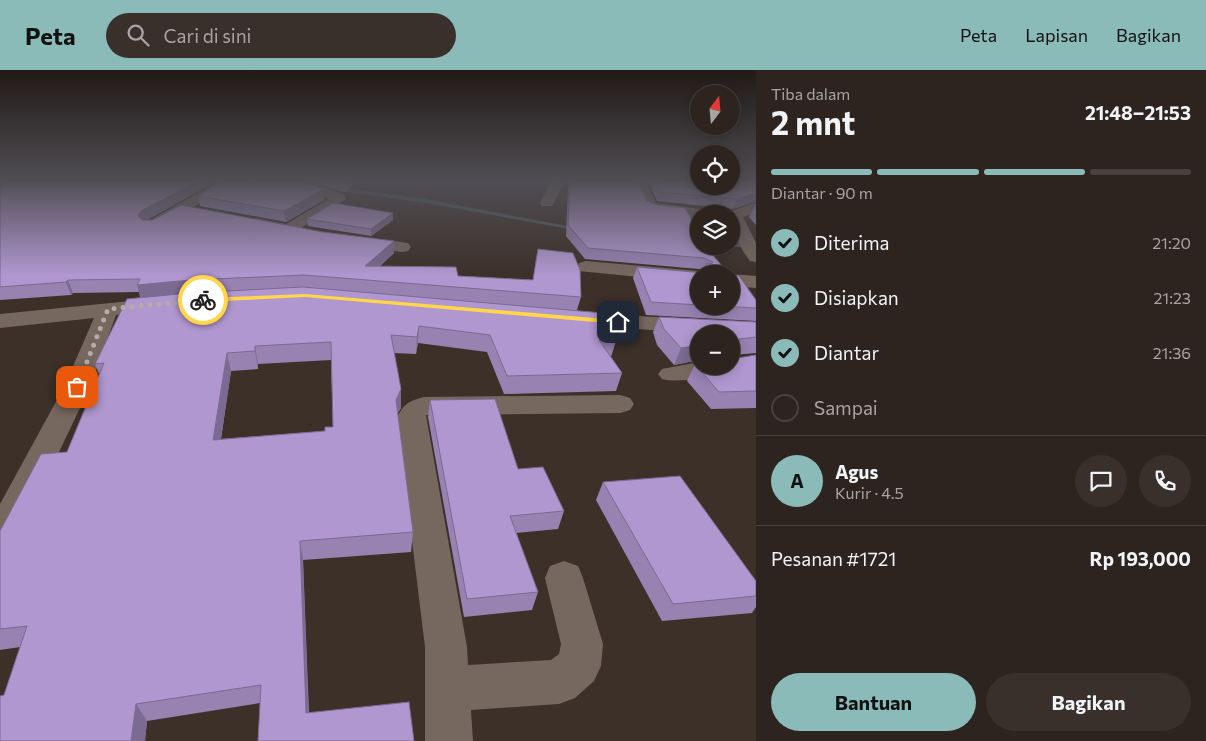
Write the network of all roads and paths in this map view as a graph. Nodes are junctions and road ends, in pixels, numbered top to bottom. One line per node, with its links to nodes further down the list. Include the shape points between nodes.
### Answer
1 (175, 212): 6 (street)
2 (197, 212): 4 (street)
3 (317, 212): 7 (street)
4 (200, 213)
5 (239, 220): 7 (street)
6 (151, 226)
7 (289, 229): 9 (street)
8 (740, 229): 12 (street)
9 (310, 234)
10 (340, 240): 11 (street)
11 (402, 247)
12 (751, 250)
13 (586, 267): 14 (street)
14 (690, 276)
15 (740, 281): 16 (street)
16 (756, 282)
17 (183, 302): 18 (street)
18 (108, 309): 20 (street); 25 (street, via 77,387)
19 (552, 317): 21 (street)
20 (0, 321)
21 (756, 330)
22 (690, 371): 23 (street)
23 (671, 374)
24 (620, 404): 27 (street, via 424,406 414,410 411,418 446,648)
25 (0, 538)
26 (564, 578): 27 (street, via 582,644 579,666 559,682)
27 (448, 689): 28 (street)
28 (449, 741)

